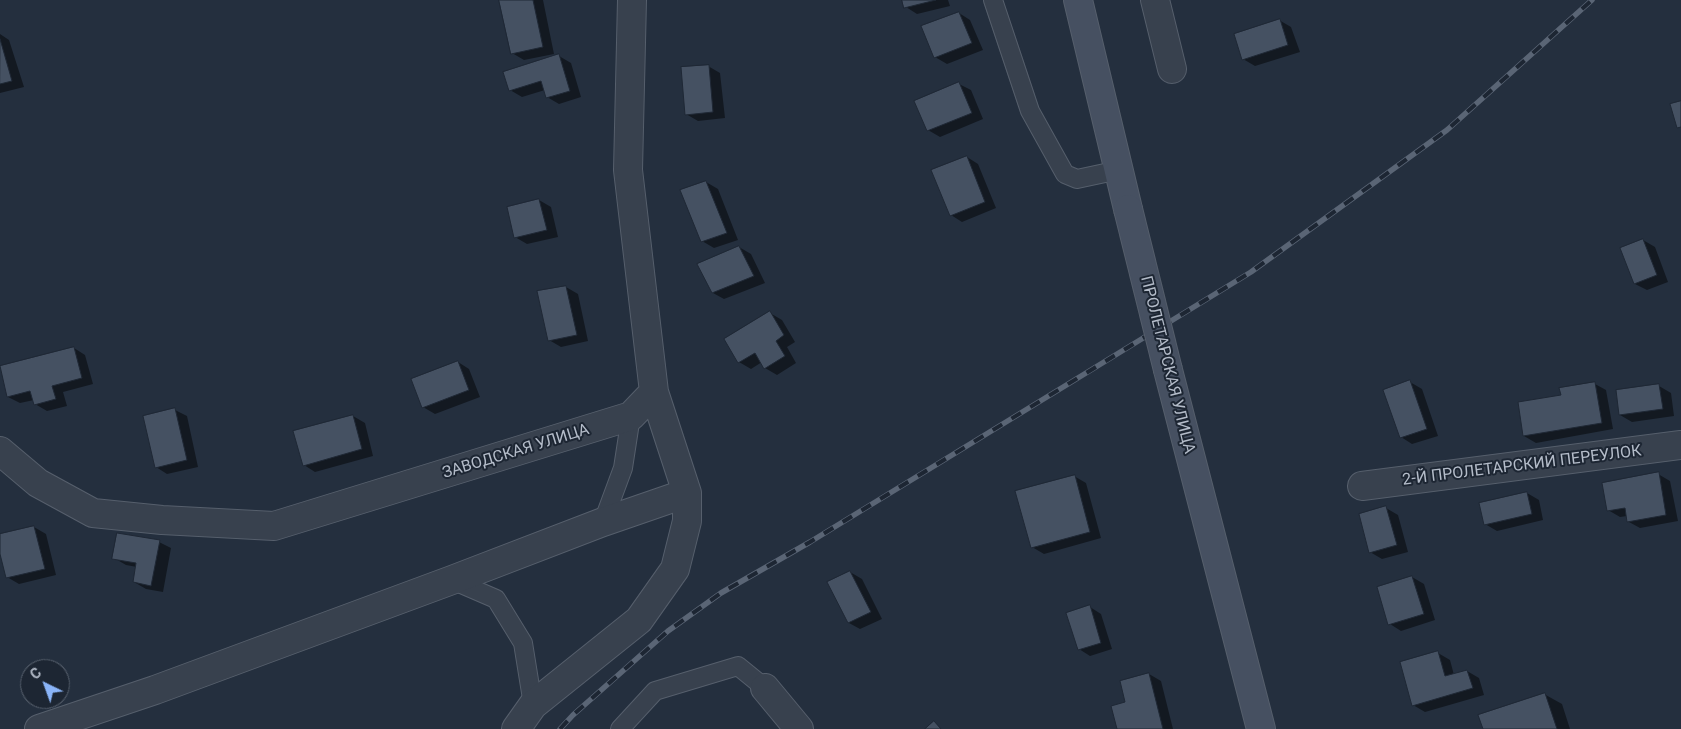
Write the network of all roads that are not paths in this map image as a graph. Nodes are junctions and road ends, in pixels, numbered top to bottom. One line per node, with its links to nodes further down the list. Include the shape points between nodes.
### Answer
1 (632, 0): 7 (street, via 628,170)
2 (993, 0): 6 (lane, via 1030,111 1066,174 1077,179)
3 (1078, 0): 6 (main road, ПРОЛЕТАРСКАЯ УЛИЦА)
4 (1155, 0): 5 (street)
5 (1172, 69)
6 (1119, 170): 21 (main road, ПРОЛЕТАРСКАЯ УЛИЦА, bridge)
7 (654, 392): 8 (street, ЗАВОДСКАЯ УЛИЦА); 12 (street)
8 (631, 416): 10 (street, ЗАВОДСКАЯ УЛИЦА, via 274,526 93,513 38,483); 13 (lane, via 624,468)
9 (1681, 445): 11 (street, 2-Й ПРОЛЕТАРСКИЙ ПЕРЕУЛОК)
10 (0, 451)
11 (1362, 486)
12 (687, 493): 13 (street); 16 (street, via 687,521 676,569 639,620)
13 (603, 522): 14 (street)
14 (452, 580): 16 (lane, via 496,599 523,643); 17 (street, via 155,690)
15 (765, 688): 19 (lane, via 738,666 655,691); 20 (street)
16 (533, 705): 18 (street)
17 (39, 729)
18 (516, 729)
19 (620, 729)
20 (799, 729)
21 (1261, 729)

